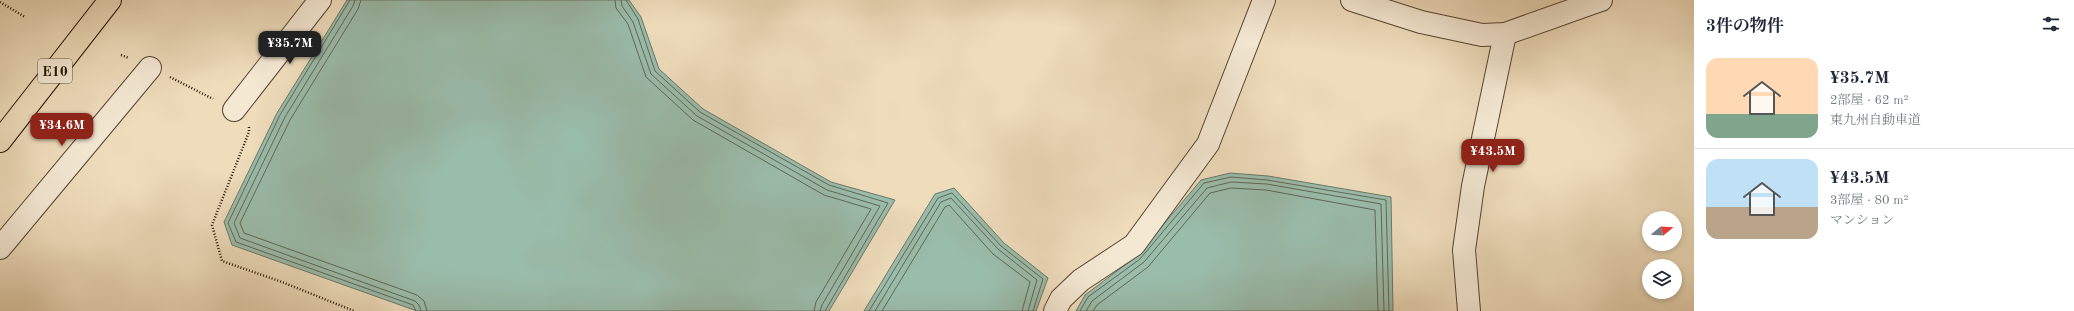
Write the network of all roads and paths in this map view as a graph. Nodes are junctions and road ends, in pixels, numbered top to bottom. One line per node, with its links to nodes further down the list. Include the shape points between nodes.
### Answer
1 (110, 0): 12 (highway, E10)
2 (320, 0): 11 (street)
3 (1264, 0): 15 (street, via 1208,144 1134,245 1081,280 1061,299)
4 (1352, 0): 8 (street, via 1421,22 1482,35)
5 (1601, 0): 8 (street)
6 (0, 2): 7 (path)
7 (25, 17)
8 (1505, 34): 16 (street, via 1473,186 1464,250)
9 (121, 55): 10 (path)
10 (150, 68): 11 (path); 13 (street)
11 (234, 110): 14 (path, via 249,119 249,132 212,225 222,261)
12 (0, 141)
13 (0, 248)
14 (354, 311)
15 (1055, 311)
16 (1470, 311)

